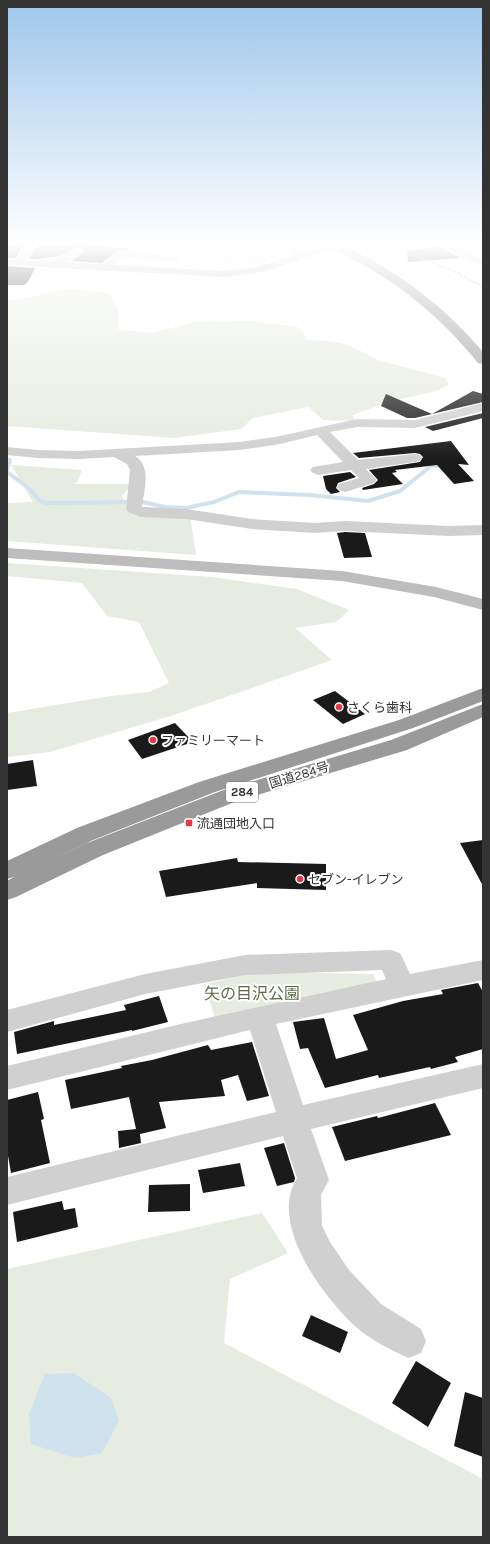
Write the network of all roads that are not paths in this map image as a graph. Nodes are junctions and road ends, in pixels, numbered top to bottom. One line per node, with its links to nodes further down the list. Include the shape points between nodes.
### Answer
1 (441, 316): 4 (highway)
2 (456, 316): 3 (highway)
3 (483, 345)
4 (483, 360)
5 (483, 407): 6 (street, via 415,424 357,423)
6 (320, 430): 8 (street, via 240,446); 10 (street)
7 (7, 451): 8 (street, via 38,454)
8 (117, 454): 13 (street, via 132,461 138,470 134,510 141,512 186,514 252,524 315,528 345,526)
9 (415, 458): 10 (street)
10 (354, 465): 11 (street); 12 (street, via 369,480)
11 (318, 470)
12 (345, 487)
13 (483, 530)
14 (7, 553): 15 (street, via 342,576 436,592)
15 (483, 605)
16 (483, 694): 18 (highway, 国道284号 / 284, via 406,724 207,787 85,834)
17 (483, 710): 18 (highway, 国道284号 / 284, via 399,744 229,796)
18 (7, 885)
19 (483, 970): 20 (street)
20 (402, 986): 21 (street); 22 (street, via 391,960 245,965 145,984)
21 (260, 1018): 24 (street, via 148,1042); 25 (street)
22 (7, 1021)
23 (483, 1076): 25 (street)
24 (7, 1078)
25 (295, 1120): 26 (street); 27 (street, via 313,1180 305,1192 306,1227 318,1253 337,1281 369,1316)
26 (7, 1191)
27 (409, 1341)

